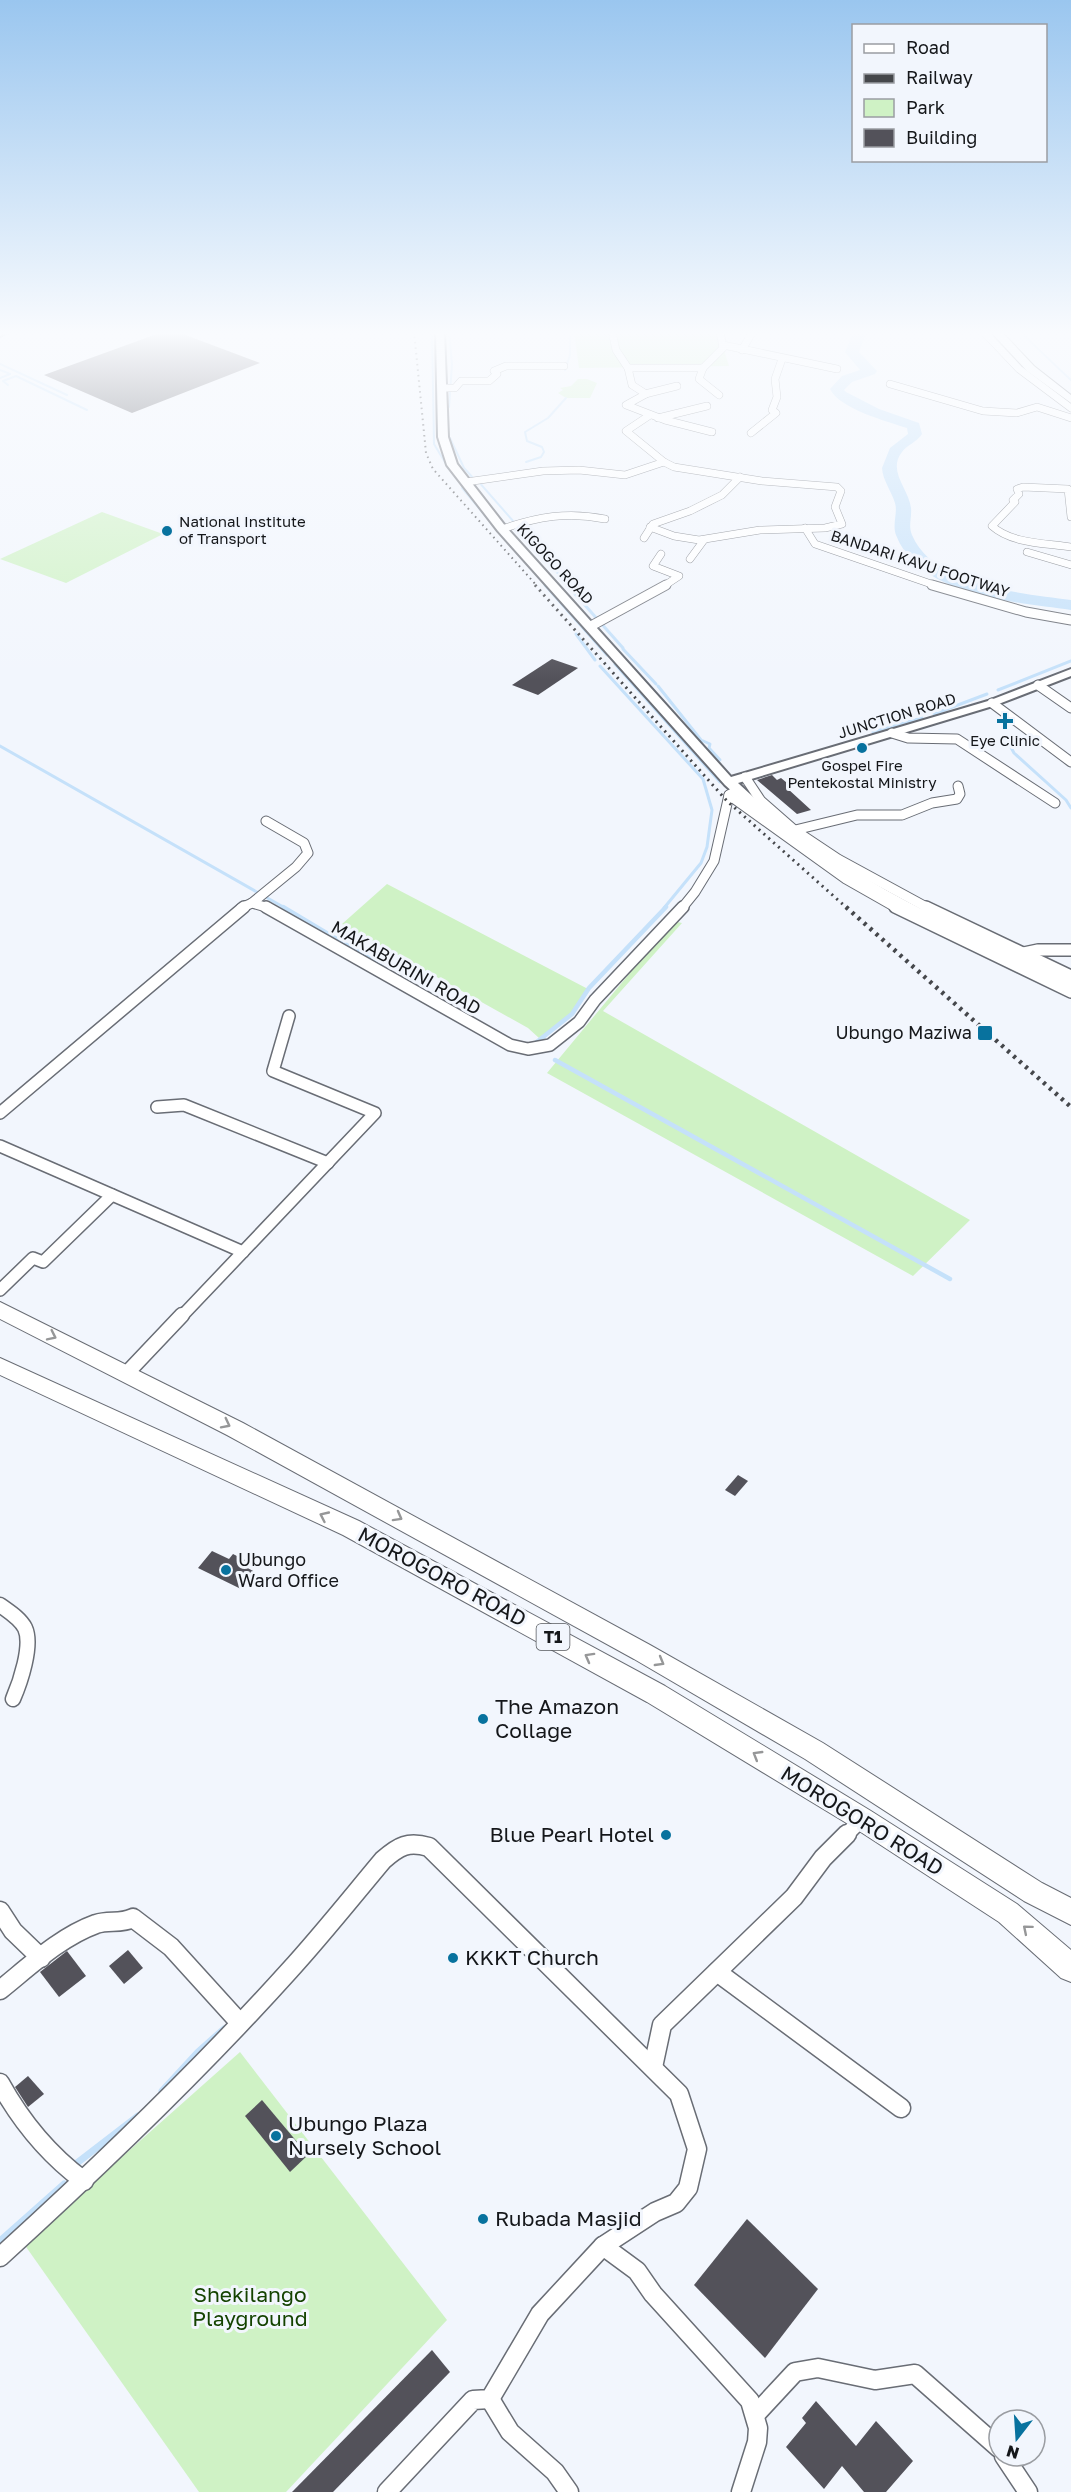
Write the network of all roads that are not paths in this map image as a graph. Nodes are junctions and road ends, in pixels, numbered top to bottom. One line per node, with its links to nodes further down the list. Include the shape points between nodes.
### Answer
1 (446, 447): 5 (main road, KIGOGO ROAD, via 452,465)
2 (646, 447): 3 (street)
3 (664, 462): 4 (street, via 696,472); 5 (street, via 625,475 567,470)
4 (740, 477): 9 (street, via 722,495); 10 (street, via 840,489 835,507 843,524)
5 (466, 482): 11 (main road, KIGOGO ROAD)
6 (1068, 488): 7 (street); 14 (street, via 1018,488 1015,502 992,526 1007,535)
7 (1071, 517)
8 (605, 519): 11 (street, via 556,513)
9 (650, 527): 12 (street); 13 (street)
10 (805, 528): 13 (street, via 760,530); 19 (street, BANDARI KAVU FOOTWAY, via 815,544 903,576 1005,607)
11 (502, 529): 20 (main road, KIGOGO ROAD)
12 (644, 538)
13 (704, 540): 17 (street)
14 (1071, 547)
15 (1027, 552): 18 (street)
16 (661, 554): 20 (street, via 653,566 679,576)
17 (690, 559)
18 (1071, 565)
19 (1071, 620)
20 (591, 626): 27 (main road, KIGOGO ROAD, via 684,734)
21 (1071, 672): 22 (main road, JUNCTION ROAD)
22 (1038, 685): 23 (main road, JUNCTION ROAD); 24 (street)
23 (992, 703): 25 (main road, JUNCTION ROAD); 26 (street)
24 (1071, 708)
25 (892, 733): 27 (main road, JUNCTION ROAD); 29 (street, via 906,739 957,739)
26 (1071, 762)
27 (735, 786): 31 (main road, KIGOGO ROAD); 32 (street, MAKABURINI ROAD, via 714,861 694,892 579,1022 550,1045 539,1048 507,1044 265,906); 37 (street, via 846,879 908,914)
28 (958, 786): 31 (street, via 957,799 932,803 902,815 857,815)
29 (1055, 803)
30 (266, 821): 32 (street, via 304,843 308,853)
31 (791, 831): 34 (main road, KIGOGO ROAD, via 858,879 931,919)
32 (252, 903): 40 (street)
33 (1071, 950): 34 (street, via 1048,949)
34 (1018, 956): 35 (street); 36 (main road, KIGOGO ROAD)
35 (1071, 976)
36 (1071, 985)
37 (1071, 992)
38 (289, 1016): 42 (street, via 273,1071 375,1113)
39 (157, 1107): 42 (street, via 184,1105)
40 (0, 1113)
41 (0, 1146): 43 (street)
42 (328, 1162): 44 (street)
43 (112, 1195): 44 (street); 45 (street, via 43,1262 33,1258)
44 (243, 1252): 48 (street)
45 (0, 1290)
46 (0, 1310): 48 (main road, MOROGORO ROAD / T1, one-way to 48)
47 (0, 1366): 51 (main road, MOROGORO ROAD / T1, one-way to 47, via 656,1694 351,1528)
48 (128, 1373): 53 (main road, MOROGORO ROAD / T1, one-way to 53, via 642,1652 814,1750 1033,1892)
49 (0, 1605): 50 (street, via 22,1624 27,1636 19,1688)
50 (13, 1699)
51 (862, 1819): 55 (main road, MOROGORO ROAD / T1, one-way to 51, via 1008,1913); 56 (street, via 823,1858 794,1897)
52 (0, 1911): 54 (street, via 13,1931)
53 (1071, 1912)
54 (41, 1958): 57 (street); 58 (street, via 98,1924 125,1923 133,1918 171,1947)
55 (1071, 1968)
56 (717, 1972): 59 (street, via 662,2025); 61 (street)
57 (0, 1990)
58 (240, 2023): 59 (street, via 383,1860 397,1848 415,1843 429,1847 442,1858); 62 (street)
59 (654, 2067): 63 (street, via 679,2094 697,2149 694,2167 688,2188 676,2203)
60 (0, 2083): 62 (street, via 13,2106 69,2172)
61 (901, 2108)
62 (84, 2181): 64 (street)
63 (603, 2246): 65 (street, via 540,2314); 66 (street, via 637,2271 653,2294 742,2391)
64 (0, 2257)
65 (490, 2399): 69 (street, via 473,2400); 70 (street, via 510,2432 555,2472)
66 (756, 2414): 67 (street, via 795,2372 818,2367 875,2380 915,2374); 71 (street, via 757,2442)
67 (987, 2437)
68 (1013, 2468): 72 (street)
69 (387, 2492)
70 (569, 2492)
71 (741, 2492)
72 (1028, 2492)

